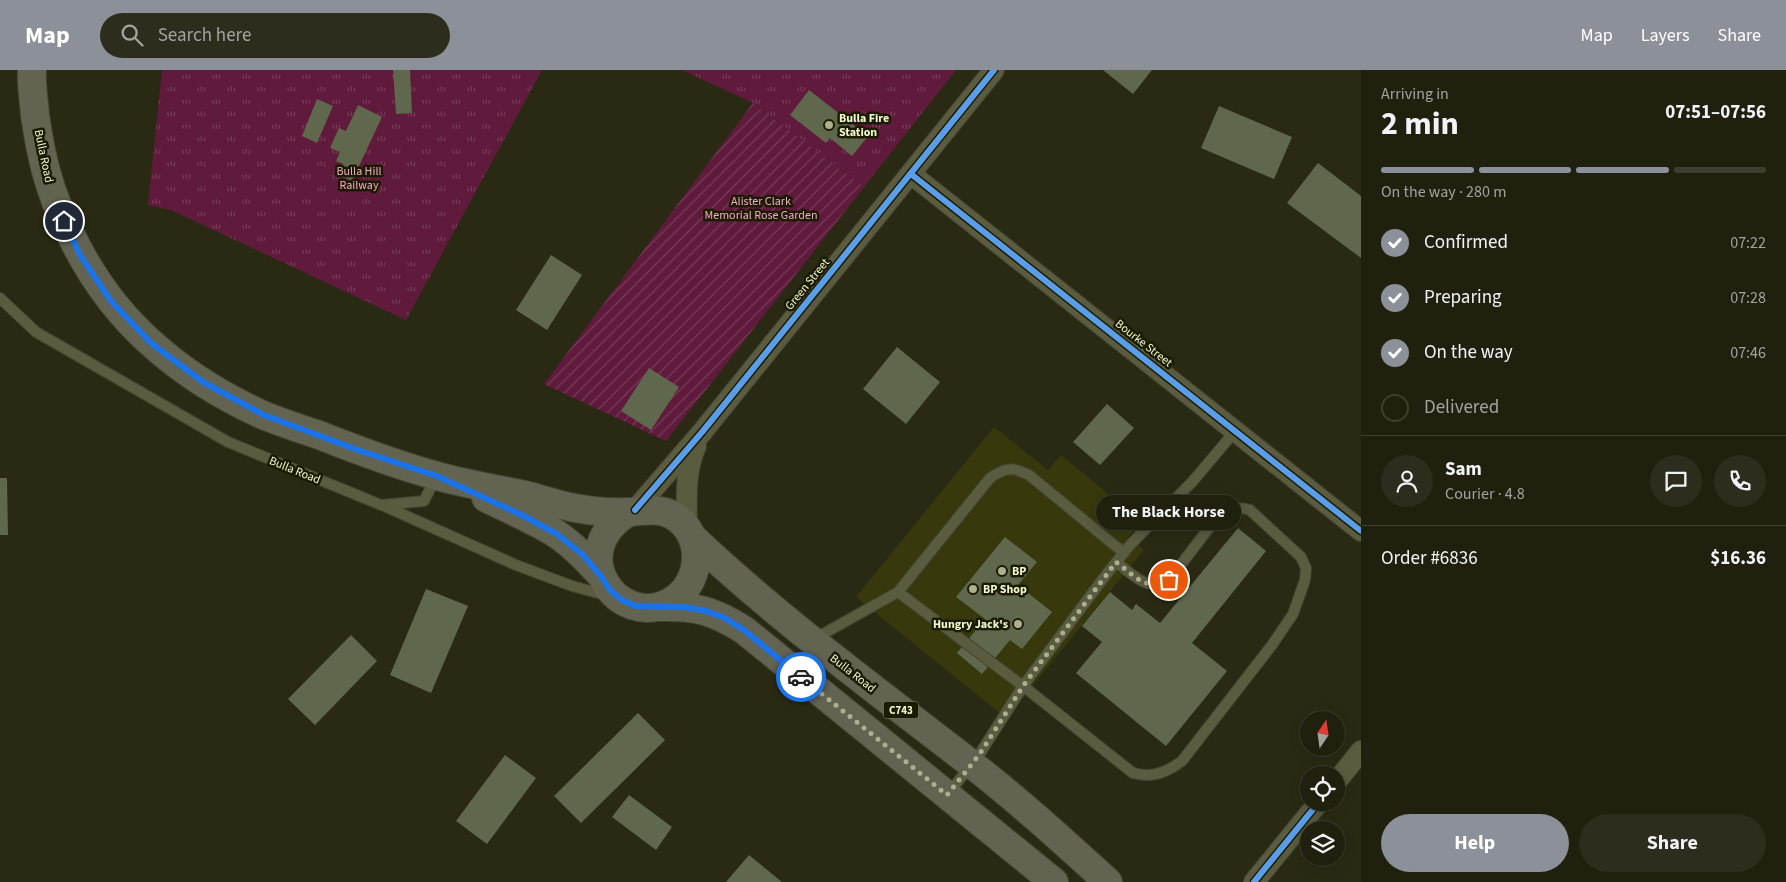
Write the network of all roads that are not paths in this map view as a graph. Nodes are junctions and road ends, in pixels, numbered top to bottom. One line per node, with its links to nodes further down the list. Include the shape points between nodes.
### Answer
1 (32, 70): 7 (main road, Bulla Road / C743, via 40,151 55,204 80,255 111,301 151,343 203,382 264,415)
2 (994, 70): 3 (street, Green Street)
3 (911, 174): 5 (street, Bourke Street); 6 (street, Green Street)
4 (0, 298): 8 (lane, Bulla Road, via 36,332 228,442)
5 (1236, 430): 10 (street, Bourke Street); 12 (lane, via 1193,482)
6 (703, 431): 9 (street, Green Street); 11 (street, Green Street, via 688,472)
7 (437, 476): 8 (lane, Bulla Road, via 424,501); 9 (main road, Bulla Road / C743, via 574,508); 14 (main road, Bulla Road / C743, via 557,534 582,554)
8 (381, 505): 16 (lane, via 516,565)
9 (632, 511): 11 (main road, C743, via 652,509 668,513 682,522); 14 (main road, via 616,520 603,538 598,560)
10 (1361, 531)
11 (690, 534): 17 (main road, via 696,551 691,582 675,599); 18 (main road, Bulla Road / C743, via 752,592)
12 (1124, 553): 13 (lane); 15 (lane, via 1029,475 1018,469 1007,469 990,478)
13 (1116, 562): 19 (lane); 19 (lane, via 1144,583 1161,584 1169,580 1219,516 1230,509 1242,507 1250,510 1301,557 1306,568 1293,614 1251,674 1182,761 1159,775 1133,773)
14 (601, 576): 16 (main road, C743)
15 (898, 592): 18 (lane); 19 (lane)
16 (622, 600): 17 (main road, via 636,606)
17 (652, 607): 23 (main road, via 706,611 744,630)
18 (811, 640): 21 (main road, Bulla Road / C743)
19 (1023, 686): 21 (lane)
20 (1361, 751): 22 (street)
21 (972, 764): 23 (lane); 26 (main road, Bulla Road / C743)
22 (1345, 771)
23 (947, 795): 25 (main road)
24 (1312, 811): 27 (street)
25 (1054, 882)
26 (1108, 882)
27 (1254, 882)

